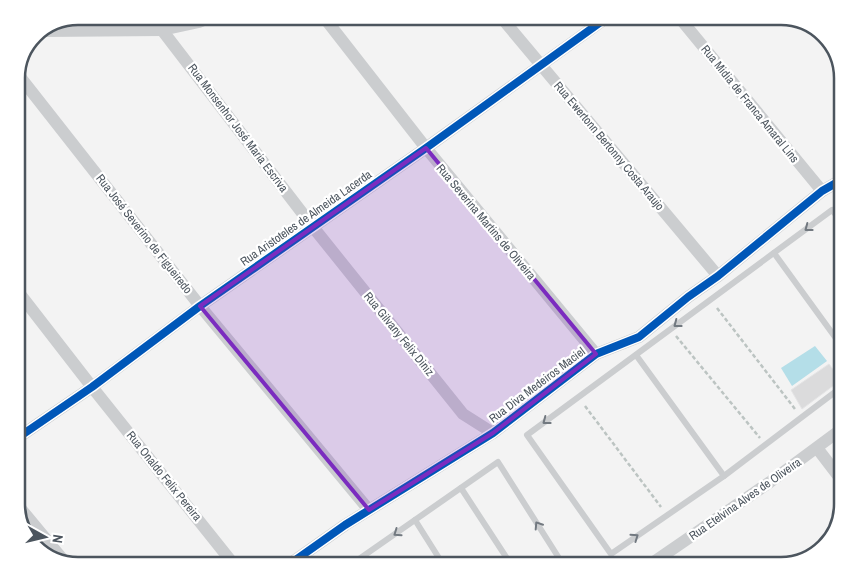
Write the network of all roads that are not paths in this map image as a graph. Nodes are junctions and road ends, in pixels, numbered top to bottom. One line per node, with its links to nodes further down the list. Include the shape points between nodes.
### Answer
1 (185, 25): 7 (street)
2 (330, 25): 10 (street, Rua Severina Martins de Oliveira)
3 (507, 25): 8 (street, Rua Ewertonn Bertonny Costa Araujo)
4 (596, 25): 8 (street, Rua Aristoteles de Almeida Lacerda)
5 (685, 25): 12 (street, Rua Midia de Franca Amaral Lins)
6 (56, 30): 7 (street)
7 (162, 30): 14 (street, Rua Monsenhor José Maria Escriva)
8 (541, 66): 10 (street, Rua Aristoteles de Almeida Lacerda); 16 (street, Rua Ewertonn Bertonny Costa Araujo)
9 (25, 82): 18 (street, Rua José Severino de Figueiredo)
10 (426, 148): 14 (street, Rua Aristoteles de Almeida Lacerda); 20 (street, Rua Severina Martins de Oliveira)
11 (834, 184): 12 (street, Rua Diva Medeiros Maciel)
12 (822, 191): 16 (street, Rua Diva Medeiros Maciel)
13 (834, 213): 15 (lane, one-way to 15, via 832,210)
14 (313, 227): 18 (street, Rua Aristoteles de Almeida Lacerda); 25 (street, Rua Gilvany Felix Diniz, via 463,414)
15 (774, 253): 19 (lane); 21 (lane, one-way to 21)
16 (718, 276): 20 (street, Rua Diva Medeiros Maciel, via 639,337)
17 (25, 301): 22 (street, Rua Onaldo Felix Pereira)
18 (200, 306): 22 (street, Rua Aristoteles de Almeida Lacerda); 31 (street, Rua José Severino de Figueiredo)
19 (834, 336)
20 (596, 354): 25 (street, Rua Diva Medeiros Maciel)
21 (636, 354): 29 (lane); 29 (lane, one-way to 29, via 527,435 611,554)
22 (92, 387): 24 (street, Rua Aristoteles de Almeida Lacerda); 35 (street, Rua Onaldo Felix Pereira)
23 (834, 393): 29 (lane)
24 (25, 433)
25 (493, 433): 31 (street, Rua Diva Medeiros Maciel)
26 (834, 435): 27 (street, Rua Etelvina Alves de Oliveira)
27 (817, 448): 28 (street); 41 (street, Rua Etelvina Alves de Oliveira)
28 (834, 470)
29 (724, 476)
30 (461, 488): 33 (lane); 39 (lane); 40 (lane, one-way to 30, via 498,462)
31 (369, 510): 36 (street, Rua Diva Medeiros Maciel)
32 (26, 515): 34 (street)
33 (415, 520): 37 (lane, one-way to 37); 38 (lane)
34 (58, 553)
35 (228, 557)
36 (299, 557)
37 (362, 557)
38 (438, 557)
39 (506, 557)
40 (558, 557)
41 (661, 557)

